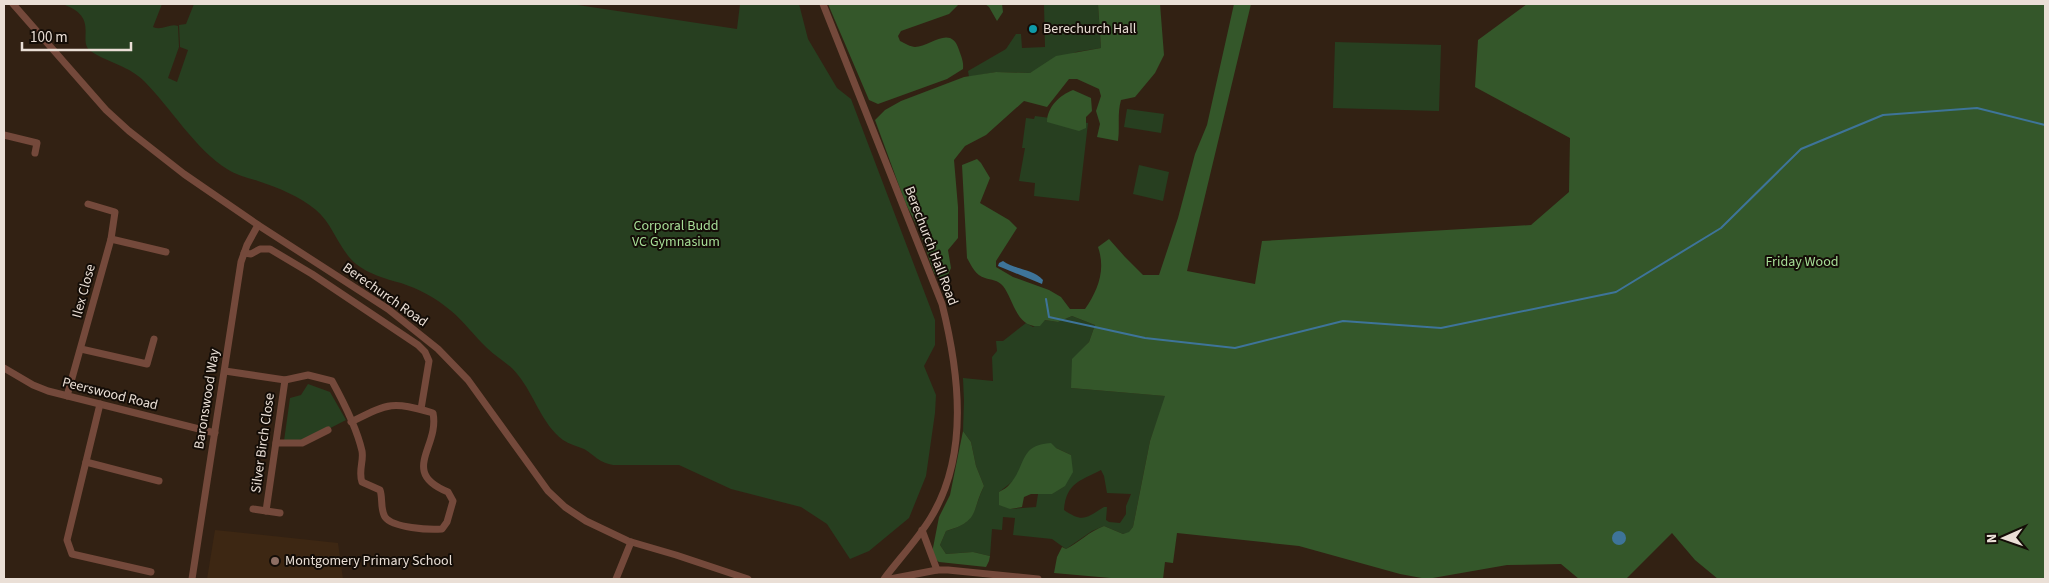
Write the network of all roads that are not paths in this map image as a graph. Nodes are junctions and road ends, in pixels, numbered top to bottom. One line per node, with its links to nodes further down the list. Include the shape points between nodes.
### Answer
1 (12, 4): 6 (street, Berechurch Road, via 106,110 129,131)
2 (823, 4): 27 (street, Berechurch Hall Road, via 940,298 948,327 958,401 955,447 946,483 931,518)
3 (4, 135): 4 (street, via 37,143)
4 (35, 153)
5 (88, 204): 7 (street, Ilex Close, via 115,212)
6 (258, 225): 9 (street, Baronswood Way); 28 (street, Berechurch Road, via 388,309 438,349 468,380 548,491 577,515)
7 (111, 239): 8 (street); 11 (street, Ilex Close)
8 (166, 252)
9 (244, 253): 13 (street, Baronswood Way); 17 (street, via 270,249 418,344 429,361)
10 (154, 339): 11 (street, via 147,364)
11 (81, 349): 15 (street, Ilex Close)
12 (4, 368): 15 (street, Peerswood Road, via 33,385)
13 (224, 371): 14 (street); 20 (street, Baronswood Way)
14 (285, 380): 18 (street, via 308,375 332,381); 21 (street, Silver Birch Close)
15 (67, 396): 16 (street, Peerswood Road)
16 (100, 404): 20 (street, Peerswood Road); 22 (street)
17 (421, 410): 18 (street, via 400,404 385,405); 18 (street, via 433,413 434,421 423,471 426,479 448,492 452,501 442,529 397,524 386,518 380,490 362,482 362,451)
18 (351, 422)
19 (328, 430): 21 (street, via 302,443)
20 (215, 433): 31 (street, Baronswood Way)
21 (276, 444): 25 (street, Silver Birch Close)
22 (86, 462): 23 (street); 30 (street, via 67,540 72,554)
23 (159, 481)
24 (253, 509): 25 (street)
25 (266, 511): 26 (street)
26 (280, 513)
27 (922, 530): 29 (street); 34 (street, Berechurch Hall Road)
28 (631, 542): 32 (street); 33 (street, Berechurch Road)
29 (937, 570): 35 (street); 36 (street)
30 (151, 572)
31 (192, 579)
32 (616, 579)
33 (748, 579)
34 (884, 579)
35 (890, 579)
36 (1038, 579)

